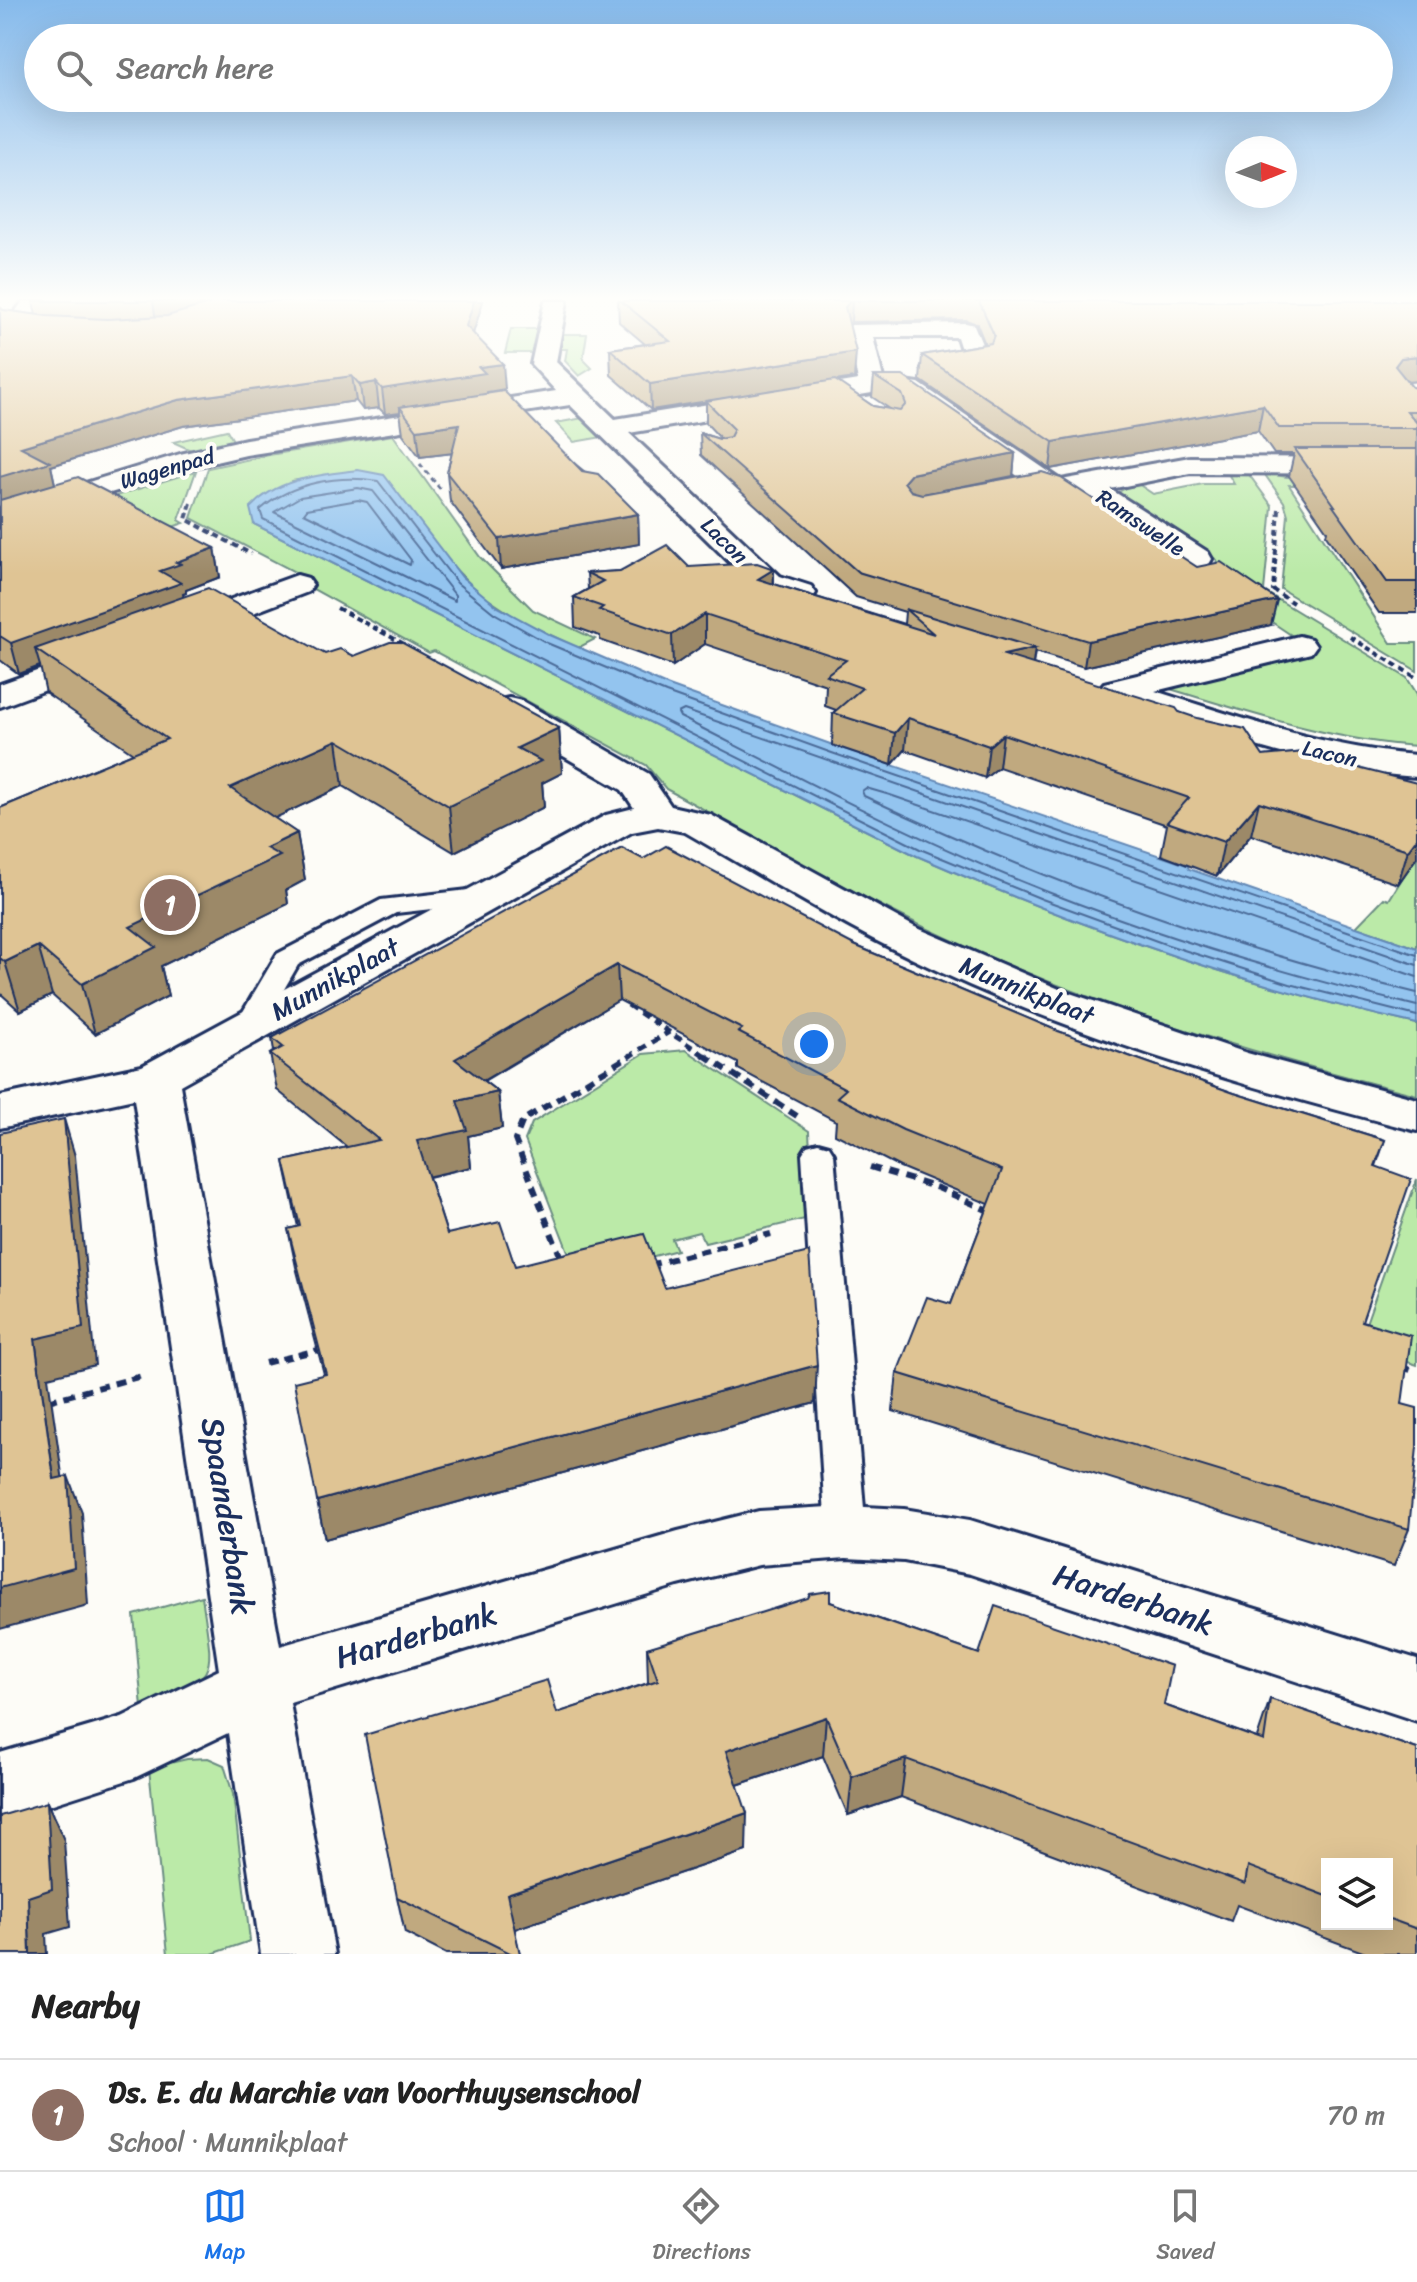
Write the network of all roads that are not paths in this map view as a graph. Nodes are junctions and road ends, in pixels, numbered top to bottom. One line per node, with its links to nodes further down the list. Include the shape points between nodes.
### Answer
1 (571, 392): 4 (street, Lacon)
2 (826, 392): 5 (street, Ramswelle)
3 (916, 392): 9 (street, Ramswelle)
4 (575, 396): 6 (street, Lacon); 12 (street, Wagenpad, via 246,447)
5 (679, 416): 6 (street, Ramswelle); 7 (street)
6 (608, 428): 15 (street, Lacon, via 769,583)
7 (708, 443)
8 (1417, 466): 10 (street, Ramswelle, via 1178,467)
9 (1045, 482): 10 (street, Ramswelle, via 1056,490); 11 (street)
10 (1085, 485): 13 (street, Ramswelle)
11 (1014, 488)
12 (0, 518)
13 (1197, 559)
14 (297, 585): 18 (street)
15 (829, 602)
16 (1299, 646): 19 (street, Lacon, via 1099,686 1283,742)
17 (482, 694): 20 (street, via 636,782)
18 (0, 696)
19 (1417, 766)
20 (658, 815): 21 (street, Munnikplaat, via 620,823); 23 (street, Munnikplaat, via 697,823 930,951 1070,1010 1234,1065)
21 (155, 1079): 22 (street, Munnikplaat); 26 (street, Spaanderbank)
22 (0, 1112)
23 (1417, 1115)
24 (818, 1154): 25 (lane)
25 (846, 1532): 26 (street, Harderbank, via 759,1538 678,1558); 27 (street, Harderbank, via 970,1547)
26 (256, 1685): 28 (street, Harderbank, via 134,1746); 29 (street, Spaanderbank)
27 (1417, 1690)
28 (0, 1787)
29 (298, 1954)

